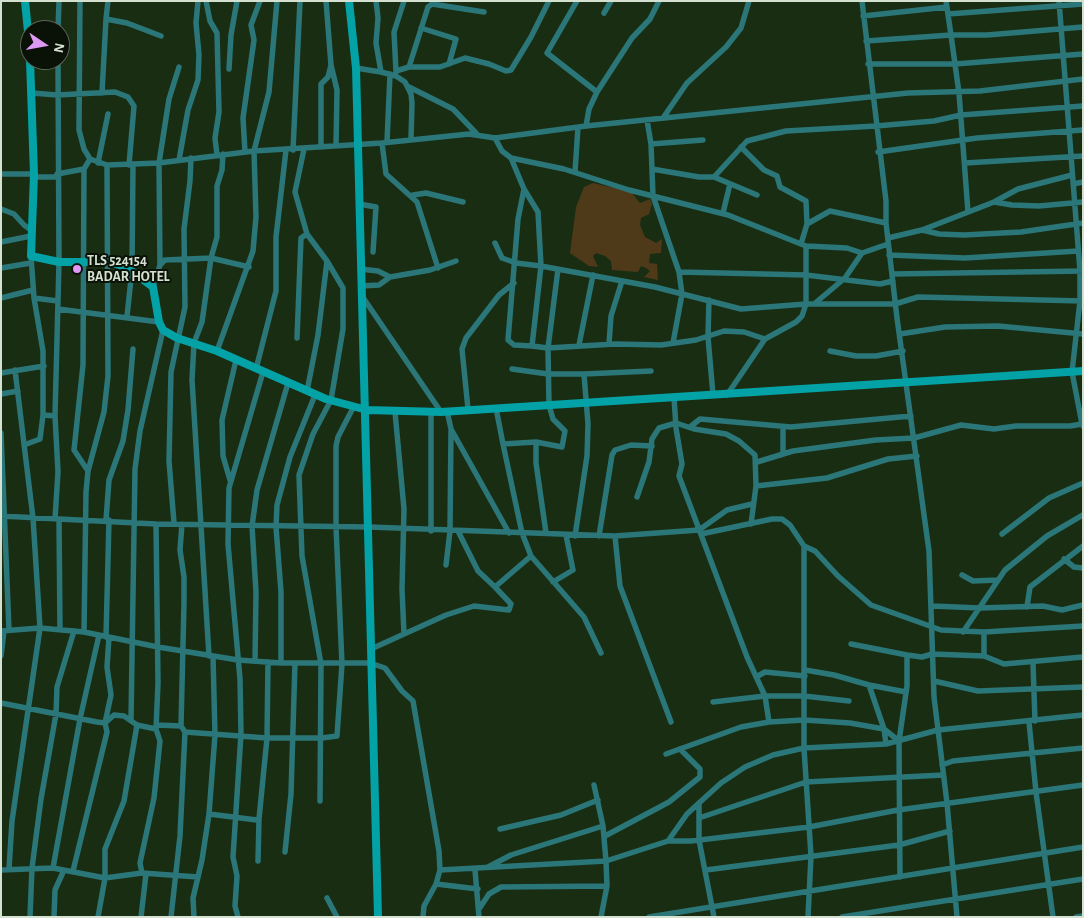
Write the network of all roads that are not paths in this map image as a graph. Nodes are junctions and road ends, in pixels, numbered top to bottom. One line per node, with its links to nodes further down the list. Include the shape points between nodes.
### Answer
1 (25, 1): 29 (street)
2 (59, 1): 30 (street)
3 (80, 1): 58 (street)
4 (108, 1): 28 (street)
5 (198, 1): 95 (street, via 198,80 190,102)
6 (206, 1): 89 (street, via 210,21 217,33 219,112 214,138)
7 (237, 1): 46 (street)
8 (260, 1): 87 (street, via 252,25 253,48 243,118)
9 (277, 1): 86 (street, via 269,92)
10 (300, 1): 85 (street)
11 (326, 1): 42 (street)
12 (349, 1): 45 (street)
13 (376, 1): 49 (street, via 376,43)
14 (404, 1): 50 (street, via 394,32)
15 (549, 1): 39 (street, via 511,70 465,58)
16 (577, 1): 54 (street, via 546,53)
17 (610, 1): 25 (street)
18 (659, 1): 54 (street, via 650,19 632,38)
19 (749, 1): 65 (street, via 740,28 726,47 687,83)
20 (862, 1): 27 (street)
21 (1060, 3): 23 (street); 26 (street); 33 (street)
22 (946, 4): 26 (street); 27 (street)
23 (1083, 4)
24 (484, 12): 31 (street, via 432,4 428,7)
25 (604, 13)
26 (948, 14): 34 (street)
27 (863, 16): 36 (street)
28 (106, 19): 35 (street); 56 (street)
29 (28, 20)
30 (58, 20)
31 (422, 28): 39 (street, via 456,39); 44 (street)
32 (1083, 28): 33 (street)
33 (1061, 29): 34 (street); 38 (street)
34 (951, 35): 36 (street); 41 (street)
35 (161, 36)
36 (866, 41): 40 (street)
37 (1083, 54): 38 (street)
38 (1064, 55): 41 (street); 52 (street)
39 (450, 64): 44 (street, via 440,67)
40 (868, 64): 41 (street); 60 (street)
41 (955, 64): 57 (street)
42 (330, 65): 80 (street, via 337,90); 81 (street, via 328,77 321,84)
43 (179, 66): 97 (street, via 169,99)
44 (409, 66): 50 (street)
45 (356, 68): 49 (street); 78 (street)
46 (229, 69)
47 (31, 70): 55 (street)
48 (58, 70): 59 (street)
49 (381, 72): 50 (street)
50 (394, 74): 53 (street); 77 (street)
51 (1083, 79): 52 (street)
52 (1066, 80): 57 (street); 62 (street)
53 (407, 86): 72 (street, via 453,109); 74 (street, via 412,103)
54 (597, 92): 68 (street)
55 (32, 93): 59 (street); 106 (street)
56 (102, 93): 58 (street); 100 (street, via 120,93 133,103)
57 (959, 93): 60 (street); 64 (street)
58 (79, 94): 59 (street); 94 (street, via 79,130)
59 (57, 95): 107 (street)
60 (872, 97): 65 (street); 69 (street)
61 (1083, 106): 62 (street)
62 (1068, 107): 64 (street); 70 (street)
63 (108, 114): 96 (street)
64 (961, 115): 69 (street); 76 (street)
65 (663, 118): 66 (street)
66 (647, 120): 68 (street); 79 (street)
67 (578, 126): 68 (street); 73 (street); 103 (street)
68 (586, 126)
69 (876, 126): 82 (street, via 786,131 762,136); 88 (street)
70 (1070, 130): 71 (street); 76 (street); 90 (street)
71 (1083, 130)
72 (476, 133): 73 (street); 74 (street)
73 (495, 138): 93 (street)
74 (411, 139): 77 (street)
75 (703, 140): 79 (street)
76 (963, 141): 88 (street); 98 (street)
77 (385, 142): 78 (street); 113 (street, via 386,174)
78 (358, 144): 80 (street); 120 (street)
79 (651, 144): 102 (street)
80 (336, 146): 81 (street)
81 (321, 147): 83 (street)
82 (741, 147): 108 (street); 126 (street, via 764,170 776,176 782,188 806,200)
83 (304, 149): 85 (street); 130 (street, via 295,192)
84 (286, 150): 85 (street); 86 (street); 203 (street, via 276,237 276,291)
85 (293, 150)
86 (254, 151): 87 (street); 150 (street, via 256,235)
87 (245, 152): 89 (street)
88 (878, 152): 124 (street)
89 (220, 155): 92 (street); 139 (street, via 218,237)
90 (1071, 155): 91 (street); 98 (street); 105 (street)
91 (1083, 156)
92 (190, 158): 95 (street); 141 (street)
93 (512, 158): 103 (street); 112 (street)
94 (90, 160): 96 (street); 101 (street)
95 (179, 160): 97 (street)
96 (98, 163): 99 (street)
97 (159, 163): 100 (street); 148 (street)
98 (965, 163): 122 (street)
99 (107, 165): 100 (street); 146 (street)
100 (131, 165): 155 (street)
101 (84, 169): 107 (street); 145 (street)
102 (652, 169): 108 (street); 115 (street)
103 (575, 172): 115 (street)
104 (1, 174): 106 (street)
105 (1072, 175): 111 (street); 117 (street, via 1018,189)
106 (34, 176): 107 (street); 129 (street)
107 (57, 176): 144 (street)
108 (714, 177): 110 (street)
109 (1083, 182): 111 (street)
110 (730, 184): 114 (street); 123 (street)
111 (1073, 184): 119 (street)
112 (524, 189): 147 (street, via 518,219); 149 (street, via 538,212)
113 (413, 195): 116 (street, via 426,193); 152 (street)
114 (757, 195)
115 (653, 196): 123 (street); 157 (street)
116 (464, 202)
117 (994, 202): 119 (street, via 1039,206); 122 (street)
118 (1083, 202): 119 (street)
119 (1075, 203): 127 (street)
120 (360, 204): 136 (street, via 376,207); 153 (street)
121 (1, 209): 129 (street, via 14,214)
122 (968, 212): 128 (street)
123 (723, 213): 134 (street)
124 (886, 223): 126 (street, via 834,210); 131 (street)
125 (1083, 223): 127 (street)
126 (806, 224): 134 (street)
127 (1076, 224): 128 (street, via 964,236); 135 (street)
128 (922, 230): 131 (street)
129 (31, 233): 132 (street); 140 (street)
130 (307, 234): 142 (street); 187 (street, via 301,238)
131 (888, 241): 137 (street); 138 (street)
132 (1, 242)
133 (495, 243): 147 (street, via 502,258)
134 (803, 245): 137 (street, via 846,248); 160 (street)
135 (1079, 250): 138 (street, via 965,258); 156 (street)
136 (373, 252)
137 (862, 253): 162 (street)
138 (889, 255): 158 (street)
139 (211, 258): 141 (street); 150 (street); 189 (street, via 202,322)
140 (31, 259): 144 (street); 151 (street); 167 (street)
141 (184, 259): 148 (street, via 165,260); 186 (street, via 184,307)
142 (327, 261): 213 (street); 218 (street, via 345,295 343,329)
143 (456, 261): 152 (street)
144 (59, 262): 145 (street); 173 (street)
145 (85, 262): 146 (street); 179 (street)
146 (109, 262): 155 (street); 180 (street)
147 (516, 263): 149 (street); 165 (street)
148 (160, 265): 166 (street)
149 (541, 266): 154 (street); 193 (street)
150 (249, 267): 196 (street)
151 (1, 268)
152 (438, 268): 161 (street)
153 (360, 269): 161 (street, via 378,271); 168 (street)
154 (558, 269): 159 (street); 194 (street)
155 (132, 270): 166 (street); 181 (street)
156 (1081, 271): 158 (street); 174 (street)
157 (678, 272): 160 (street); 169 (street)
158 (892, 274): 164 (street)
159 (593, 275): 163 (street); 192 (street)
160 (806, 275): 162 (street); 175 (street)
161 (390, 277): 168 (street, via 379,285)
162 (845, 278): 164 (street, via 880,284); 176 (street)
163 (622, 281): 169 (street); 191 (street, via 611,316)
164 (893, 282): 177 (street)
165 (514, 283): 193 (street, via 508,340 514,345); 223 (street, via 499,295 466,338 462,349)
166 (153, 287): 182 (street)
167 (32, 290): 170 (street); 171 (street)
168 (361, 290): 224 (street); 227 (street)
169 (682, 294): 172 (street); 190 (street)
170 (1, 298)
171 (34, 298): 173 (street); 200 (street)
172 (709, 300): 175 (street, via 749,310); 185 (street)
173 (58, 301): 178 (street)
174 (1081, 301): 177 (street, via 918,297); 183 (street)
175 (806, 304): 176 (street); 188 (street, via 796,322)
176 (814, 304): 177 (street)
177 (895, 304): 184 (street)
178 (58, 309): 179 (street); 229 (street)
179 (84, 312): 180 (street); 246 (street, via 84,365 74,450)
180 (107, 314): 181 (street); 246 (street, via 108,393)
181 (127, 316): 182 (street)
182 (161, 326): 186 (street); 258 (street, via 140,431)
183 (1080, 333): 184 (street, via 998,326); 206 (street)
184 (900, 334): 198 (street)
185 (708, 336): 188 (street, via 733,331); 190 (street); 215 (street)
186 (177, 338): 189 (street); 259 (street, via 172,366 169,445)
187 (297, 338)
188 (765, 339): 216 (street)
189 (194, 343): 196 (street); 262 (street, via 192,380)
190 (673, 343): 191 (street)
191 (609, 344): 192 (street)
192 (579, 345): 194 (street)
193 (532, 346): 194 (street)
194 (548, 348): 208 (street)
195 (133, 349): 257 (street, via 128,410 123,441 109,480)
196 (217, 351): 199 (street)
197 (830, 351): 198 (street, via 856,356)
198 (903, 351): 210 (street)
199 (236, 360): 203 (street); 247 (street, via 222,420 223,456)
200 (44, 366): 202 (street); 228 (street)
201 (512, 369): 208 (street)
202 (15, 370): 207 (street); 212 (street)
203 (260, 370): 211 (street); 247 (street)
204 (651, 371): 209 (street)
205 (1083, 371): 206 (street)
206 (1072, 372): 210 (street); 232 (street)
207 (1, 373)
208 (548, 374): 209 (street); 220 (street)
209 (584, 374): 219 (street)
210 (907, 382): 216 (street); 230 (street)
211 (288, 383): 213 (street); 265 (street, via 258,490)
212 (18, 391): 214 (street); 241 (street)
213 (311, 393): 218 (street); 266 (street, via 277,506)
214 (1, 394)
215 (713, 395): 216 (street); 217 (street)
216 (726, 395)
217 (674, 397): 219 (street); 231 (street)
218 (331, 400): 221 (street); 269 (street, via 301,465)
219 (587, 401): 220 (street); 280 (street, via 588,456)
220 (549, 405): 222 (street); 239 (street, via 553,419 565,431 562,447)
221 (354, 406): 224 (street); 267 (street, via 336,446)
222 (496, 408): 223 (street); 240 (street)
223 (468, 409): 227 (street)
224 (367, 410): 225 (street); 268 (street)
225 (394, 412): 226 (street); 270 (street)
226 (432, 412): 227 (street); 271 (street)
227 (443, 412): 235 (street)
228 (43, 415): 229 (street); 241 (street, via 40,439)
229 (55, 416): 255 (street)
230 (911, 416): 234 (street); 237 (street)
231 (676, 423): 233 (street); 242 (street, via 656,430); 274 (street, via 682,464 679,476)
232 (1082, 425): 237 (street, via 994,428 961,425)
233 (690, 427): 234 (street, via 700,420); 245 (street, via 732,436 756,455)
234 (783, 427): 243 (street)
235 (451, 429): 272 (street); 275 (street)
236 (1, 433): 238 (street)
237 (914, 438): 243 (street); 244 (street)
238 (2, 440): 253 (street, via 5,494)
239 (536, 442): 240 (street); 277 (street)
240 (503, 444): 276 (street)
241 (24, 445): 254 (street)
242 (652, 446): 250 (street); 281 (street, via 631,445 615,450 612,455)
243 (782, 453): 245 (street)
244 (917, 456): 249 (street, via 888,459 827,478); 295 (street)
245 (756, 462): 249 (street)
246 (88, 471): 256 (street)
247 (230, 480): 264 (street)
248 (1083, 483): 278 (street, via 1049,498)
249 (756, 486): 251 (street)
250 (637, 497)
251 (752, 504): 263 (street); 274 (street, via 727,510)
252 (1083, 515): 290 (street, via 1026,551)
253 (2, 516): 254 (street); 292 (street)
254 (33, 518): 255 (street); 300 (street)
255 (57, 519): 256 (street); 301 (street)
256 (84, 519): 257 (street); 304 (street)
257 (107, 520): 258 (street); 308 (street)
258 (133, 522): 260 (street); 309 (street)
259 (174, 523): 260 (street); 261 (street)
260 (156, 524): 311 (street)
261 (182, 524): 262 (street); 313 (street)
262 (202, 524): 264 (street); 318 (street)
263 (751, 524): 274 (street); 283 (street, via 782,520 790,525)
264 (228, 525): 265 (street); 321 (street)
265 (252, 526): 266 (street); 322 (street, via 256,592)
266 (276, 527): 269 (street); 324 (street)
267 (336, 527): 268 (street); 269 (street); 329 (street)
268 (369, 527): 270 (street); 312 (street)
269 (300, 528): 328 (street)
270 (404, 529): 271 (street); 307 (street)
271 (431, 531): 272 (street)
272 (450, 531): 273 (street); 287 (street)
273 (458, 532): 275 (street); 293 (street, via 478,572)
274 (700, 532): 282 (street); 331 (street)
275 (509, 533): 276 (street)
276 (522, 533): 277 (street); 285 (street)
277 (546, 533): 279 (street)
278 (1002, 534)
279 (566, 535): 280 (street); 291 (street, via 573,570)
280 (575, 536): 281 (street)
281 (599, 536): 282 (street)
282 (615, 536): 349 (street, via 620,586)
283 (804, 546): 299 (street, via 815,551 871,604); 330 (street)
284 (1083, 546): 286 (street)
285 (531, 556): 291 (street); 293 (street)
286 (1064, 559): 288 (street, via 1074,567); 296 (street, via 1030,587)
287 (446, 565)
288 (1083, 568)
289 (962, 575): 290 (street, via 973,581)
290 (998, 580): 297 (street)
291 (553, 582): 314 (street, via 584,617)
292 (4, 587): 302 (street)
293 (495, 587): 307 (street, via 511,604 509,610 474,606)
294 (1083, 605): 296 (street, via 1062,610)
295 (932, 606): 297 (street); 299 (street)
296 (1027, 607): 297 (street)
297 (980, 608): 305 (street)
298 (1083, 626): 306 (street)
299 (933, 627): 305 (street); 315 (street)
300 (40, 628): 301 (street); 302 (street); 342 (street)
301 (60, 630): 303 (street)
302 (5, 631): 317 (street)
303 (74, 631): 304 (street); 343 (street, via 59,680)
304 (84, 632): 308 (street)
305 (963, 632): 306 (street)
306 (984, 632): 319 (street)
307 (404, 634): 312 (street)
308 (105, 636): 309 (street); 345 (street); 351 (street, via 111,695)
309 (134, 642): 311 (street); 346 (street)
310 (851, 644): 316 (street)
311 (158, 647): 313 (street); 354 (street)
312 (371, 650): 326 (street)
313 (183, 651): 318 (street); 353 (street)
314 (601, 653)
315 (932, 654): 316 (street, via 922,657); 319 (street); 332 (street)
316 (906, 655): 336 (street)
317 (1, 656)
318 (211, 656): 321 (street); 359 (street)
319 (984, 656): 327 (street, via 1004,664)
320 (1083, 657): 327 (street)
321 (238, 660): 322 (street); 358 (street)
322 (255, 661): 323 (street)
323 (268, 662): 324 (street); 360 (street)
324 (282, 663): 325 (street)
325 (295, 663): 328 (street); 361 (street)
326 (370, 663): 329 (street); 407 (street, via 387,669 413,702); 435 (street)
327 (1033, 663): 335 (street)
328 (321, 664): 329 (street); 362 (street)
329 (342, 664): 362 (street, via 338,734)
330 (805, 673): 331 (street, via 765,672); 333 (street, via 834,675); 338 (street)
331 (756, 677): 337 (street)
332 (934, 681): 335 (street, via 978,691); 356 (street)
333 (869, 685): 336 (street); 355 (street)
334 (1083, 687): 335 (street)
335 (1033, 690): 348 (street)
336 (906, 692): 363 (street)
337 (766, 696): 338 (street); 340 (street); 350 (street)
338 (804, 696): 339 (street); 347 (street)
339 (849, 701)
340 (713, 702)
341 (1, 703): 342 (street)
342 (29, 708): 343 (street); 405 (street, via 12,822)
343 (56, 714): 345 (street); 400 (street)
344 (1083, 716): 348 (street)
345 (80, 719): 351 (street); 401 (street)
346 (131, 720): 351 (street, via 114,715); 352 (street)
347 (804, 720): 350 (street); 355 (street); 365 (street)
348 (1032, 721): 356 (street); 369 (street)
349 (671, 722)
350 (769, 722): 367 (street, via 740,727)
351 (105, 723): 410 (street, via 107,732 100,766)
352 (137, 725): 354 (street); 413 (street, via 124,801 106,849)
353 (181, 726): 354 (street); 357 (street)
354 (157, 727): 411 (street, via 160,735 154,798 140,863)
355 (884, 729): 363 (street); 364 (street)
356 (938, 730): 363 (street); 370 (street)
357 (185, 732): 359 (street); 412 (street)
358 (241, 734): 359 (street); 360 (street); 383 (street)
359 (215, 735): 382 (street)
360 (267, 738): 361 (street); 385 (street)
361 (293, 738): 362 (street); 395 (street)
362 (322, 738): 378 (street)
363 (899, 741): 364 (street); 372 (street)
364 (886, 744): 365 (street)
365 (804, 748): 373 (street); 379 (street, via 773,755 745,767)
366 (1083, 748): 369 (street)
367 (680, 749): 368 (street); 390 (street, via 700,770 700,777 669,802)
368 (666, 754)
369 (1032, 754): 370 (street); 376 (street)
370 (942, 765): 371 (street)
371 (943, 775): 372 (street); 380 (street)
372 (899, 777): 373 (street); 381 (street)
373 (806, 782): 384 (street); 387 (street)
374 (594, 785): 377 (street)
375 (1083, 785): 376 (street)
376 (1036, 792): 380 (street); 396 (street)
377 (598, 800): 386 (street); 388 (street, via 561,815)
378 (320, 801)
379 (699, 803): 384 (street); 392 (street, via 687,814)
380 (948, 803): 381 (street); 389 (street)
381 (898, 810): 387 (street); 393 (street)
382 (209, 814): 383 (street); 414 (street)
383 (236, 817): 385 (street); 433 (street, via 233,857)
384 (699, 818): 391 (street)
385 (259, 819): 398 (street)
386 (603, 826): 390 (street); 402 (street, via 511,855)
387 (809, 827): 391 (street); 397 (street)
388 (500, 829)
389 (950, 831): 393 (street); 403 (street)
390 (605, 836): 399 (street)
391 (699, 840): 392 (street); 409 (street)
392 (668, 842): 399 (street)
393 (899, 845): 397 (street); 415 (street)
394 (1083, 847): 396 (street)
395 (285, 852)
396 (1046, 853): 403 (street); 418 (street)
397 (811, 856): 409 (street); 421 (street)
398 (258, 861)
399 (606, 861): 402 (street); 419 (street)
400 (32, 868): 401 (street); 405 (street); 427 (street)
401 (53, 868): 406 (street)
402 (487, 868): 408 (street)
403 (954, 868): 415 (street); 423 (street)
404 (1, 870): 405 (street)
405 (9, 870)
406 (64, 870): 410 (street); 428 (street, via 55,890)
407 (440, 870): 408 (street); 417 (street)
408 (475, 870): 420 (street)
409 (706, 870): 424 (street)
410 (73, 871): 413 (street)
411 (144, 873): 412 (street); 413 (street); 430 (street)
412 (175, 875): 414 (street); 431 (street)
413 (105, 878): 429 (street)
414 (198, 878): 432 (street, via 193,898)
415 (900, 878): 421 (street)
416 (1083, 879): 418 (street)
417 (436, 884): 420 (street); 436 (street, via 424,906)
418 (1050, 885): 423 (street); 444 (street)
419 (607, 886): 425 (street, via 501,887 489,894); 438 (street)
420 (478, 889): 425 (street)
421 (810, 890): 424 (street); 441 (street)
422 (327, 898): 434 (street)
423 (956, 899): 442 (street); 443 (street)
424 (712, 906): 439 (street); 440 (street)
425 (479, 909): 437 (street)
426 (1083, 916): 445 (street)
427 (30, 917)
428 (54, 917)
429 (98, 917)
430 (141, 917)
431 (171, 917)
432 (194, 917)
433 (238, 917)
434 (337, 917)
435 (378, 917)
436 (424, 917)
437 (479, 917)
438 (602, 917)
439 (649, 917)
440 (714, 917)
441 (808, 917)
442 (842, 917)
443 (957, 917)
444 (1053, 917)
445 (1076, 917)

